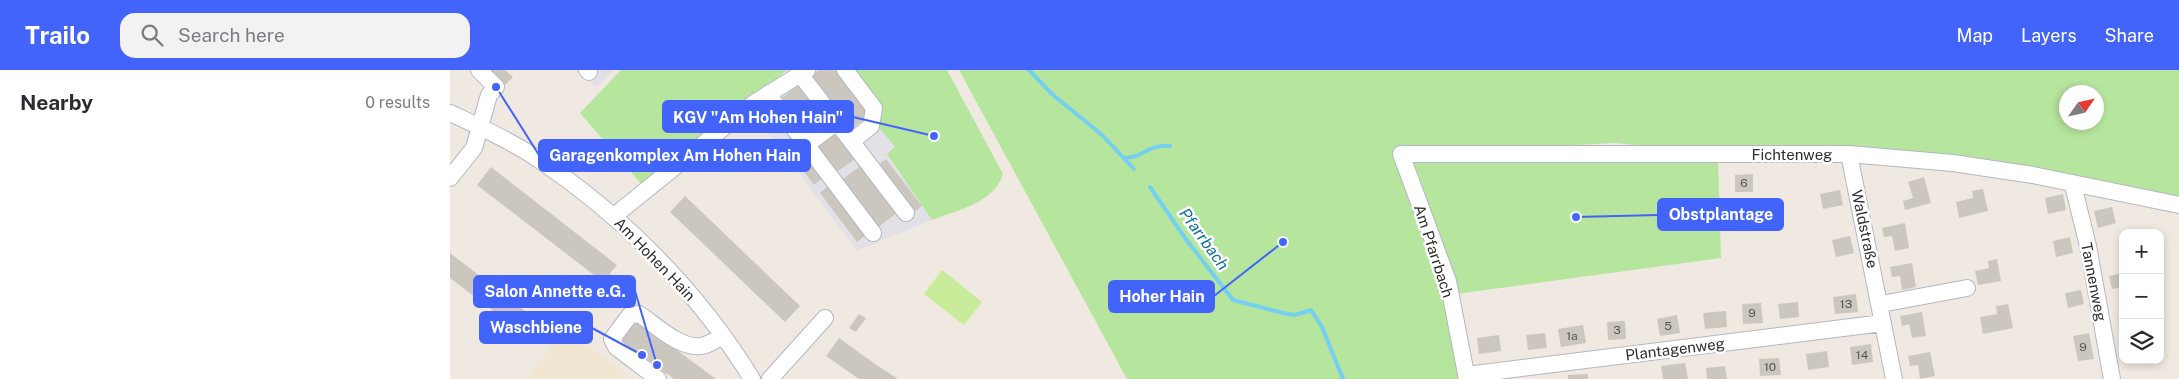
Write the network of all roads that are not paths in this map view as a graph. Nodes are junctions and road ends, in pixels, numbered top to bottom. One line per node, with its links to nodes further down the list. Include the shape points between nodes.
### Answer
1 (478, 70): 7 (street, via 496,87 489,95)
2 (845, 70): 8 (street, via 874,108 871,126)
3 (804, 72): 4 (street); 6 (street)
4 (768, 94): 9 (street); 16 (street)
5 (450, 113): 7 (street, Am Hohen Hain)
6 (837, 122): 8 (street); 9 (street)
7 (479, 126): 12 (street, via 474,148); 16 (street, Am Hohen Hain, via 537,158)
8 (852, 142): 15 (street)
9 (806, 145): 17 (street)
10 (1400, 154): 11 (street, Fichtenweg); 23 (street, Am Pfarrbach, via 1448,282)
11 (1849, 154): 13 (street, Fichtenweg, via 1953,163); 19 (street, Waldstraße)
12 (450, 178)
13 (2073, 184): 14 (street, Fichtenweg); 28 (street, Tannenweg, via 2088,246)
14 (2179, 205)
15 (906, 212)
16 (614, 216): 22 (street, Am Hohen Hain, via 684,287)
17 (873, 233)
18 (1967, 288): 19 (street)
19 (1881, 304): 21 (street, Waldstraße)
20 (825, 318): 26 (street)
21 (1884, 323): 23 (street, Plantagenweg); 27 (street, Waldstraße)
22 (722, 335): 24 (street, via 709,344 694,346 676,339 639,314 630,315 612,338 616,347); 25 (street, Am Hohen Hain)
23 (1467, 377)
24 (658, 379)
25 (752, 379)
26 (770, 379)
27 (1894, 379)
28 (2112, 379)

